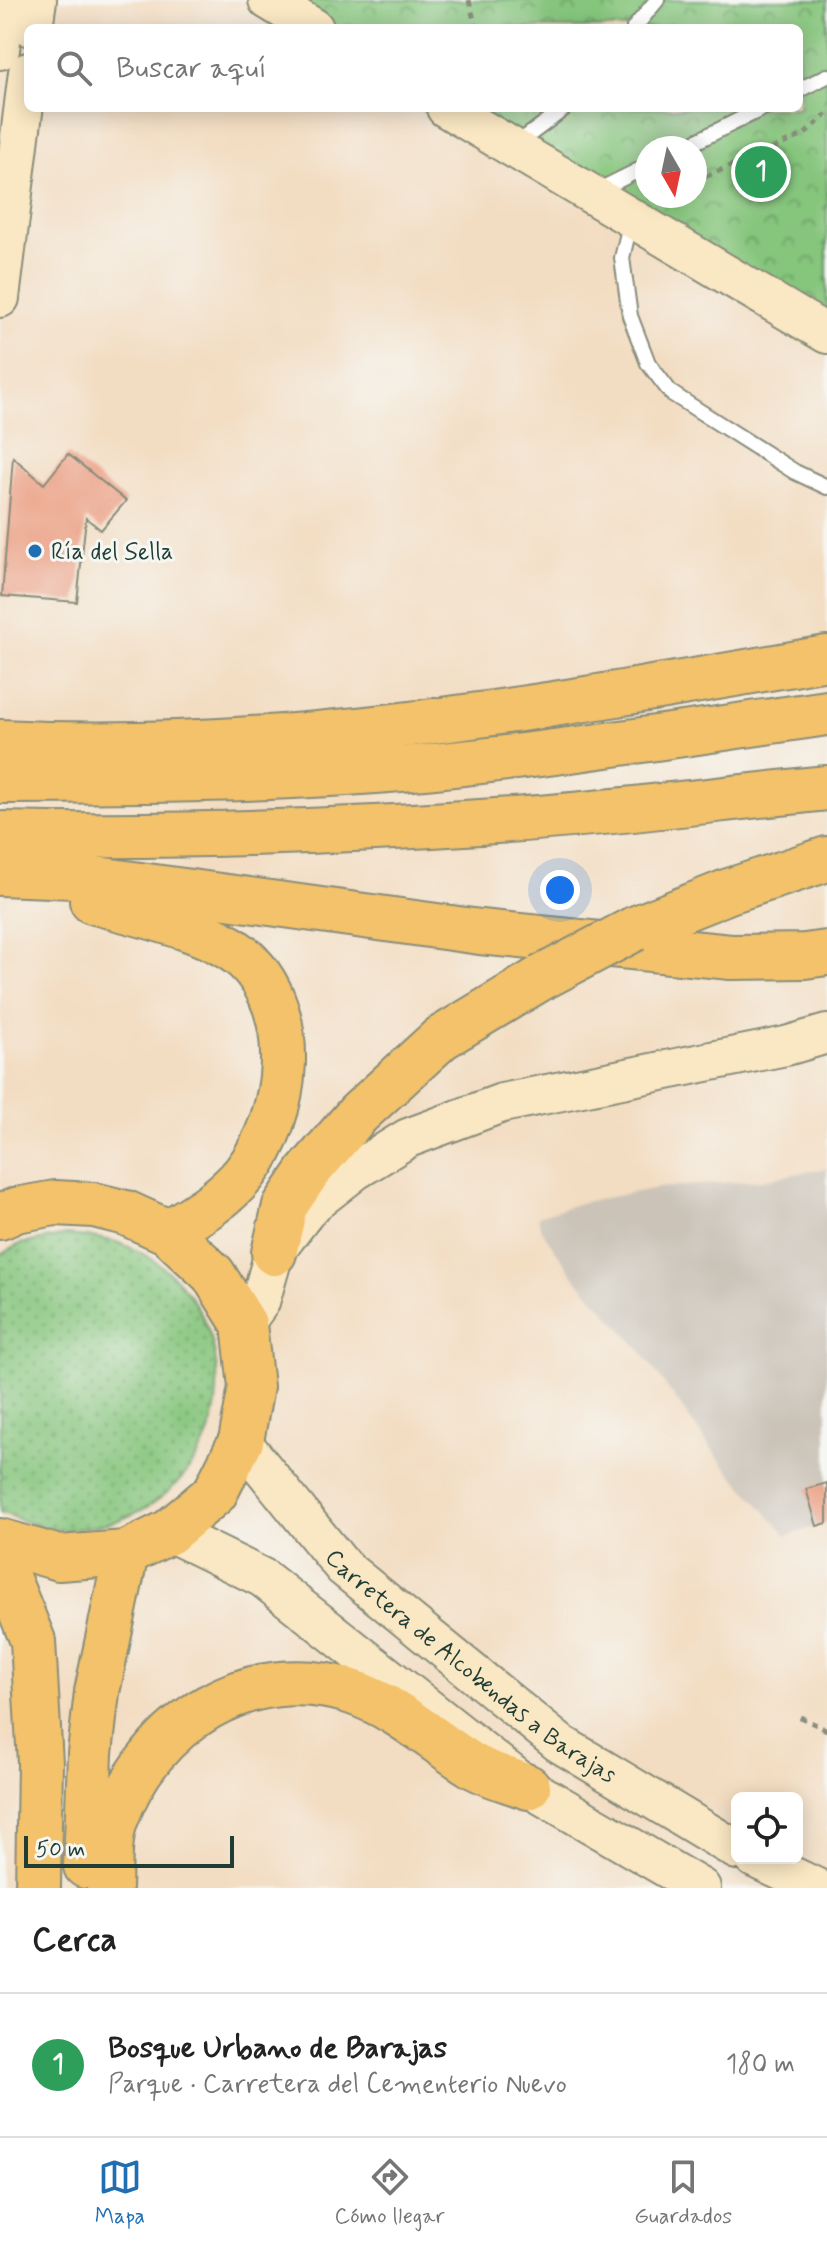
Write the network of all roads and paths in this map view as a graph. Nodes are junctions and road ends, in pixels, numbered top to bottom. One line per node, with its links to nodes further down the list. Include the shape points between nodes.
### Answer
1 (6, 0): 10 (street)
2 (37, 0): 6 (street)
3 (268, 0): 7 (street)
4 (469, 0): 8 (path)
5 (657, 0): 9 (lane)
6 (34, 24)
7 (307, 24)
8 (475, 24)
9 (637, 24)
10 (0, 50)
11 (827, 76): 12 (lane)
12 (803, 88)
13 (24, 104): 24 (street)
14 (452, 112): 19 (street)
15 (560, 112): 19 (lane)
16 (755, 112): 18 (lane)
17 (827, 114): 21 (path, via 804,135)
18 (707, 136)
19 (511, 148): 22 (street)
20 (635, 172): 22 (lane)
21 (707, 176)
22 (589, 195): 23 (street)
23 (631, 220): 25 (street); 26 (lane, via 622,258 630,316 648,363 671,393)
24 (0, 298)
25 (827, 334)
26 (827, 487)
27 (827, 658): 29 (main road, via 386,727 218,741 70,746)
28 (827, 713): 30 (main road, via 425,767 190,781)
29 (0, 742)
30 (0, 781)
31 (827, 788): 32 (main road, via 499,821 311,832)
32 (0, 834)
33 (827, 859): 40 (main road, bridge, via 634,929 441,1038 358,1114 308,1172 285,1206)
34 (0, 873): 36 (main road, via 75,876 480,932 731,957)
35 (0, 880): 39 (main road, via 196,930 244,959 270,993 284,1065 265,1140 224,1195)
36 (827, 953)
37 (827, 1034): 40 (street, via 502,1103 408,1138 310,1206)
38 (5, 1209): 39 (main road, via 94,1205)
39 (168, 1232): 41 (main road, via 213,1274)
40 (274, 1253): 41 (street, via 260,1302)
41 (244, 1324): 42 (main road, via 251,1387)
42 (241, 1441): 43 (main road, via 215,1493); 50 (street, Carretera de Alcobendas a Barajas, via 343,1567 559,1743)
43 (169, 1532): 45 (main road); 49 (street, via 263,1578)
44 (0, 1541): 45 (main road, via 59,1558)
45 (126, 1553): 53 (main road, via 97,1692)
46 (0, 1560): 52 (main road, via 33,1641 40,1763)
47 (800, 1717): 48 (path)
48 (827, 1730)
49 (528, 1787): 54 (main road, via 475,1767 384,1704 326,1686 269,1686 241,1692 182,1722 156,1749 114,1823); 55 (street)
50 (731, 1846)
51 (767, 1864): 56 (street)
52 (38, 1888)
53 (86, 1888)
54 (109, 1888)
55 (701, 1888)
56 (817, 1888)

